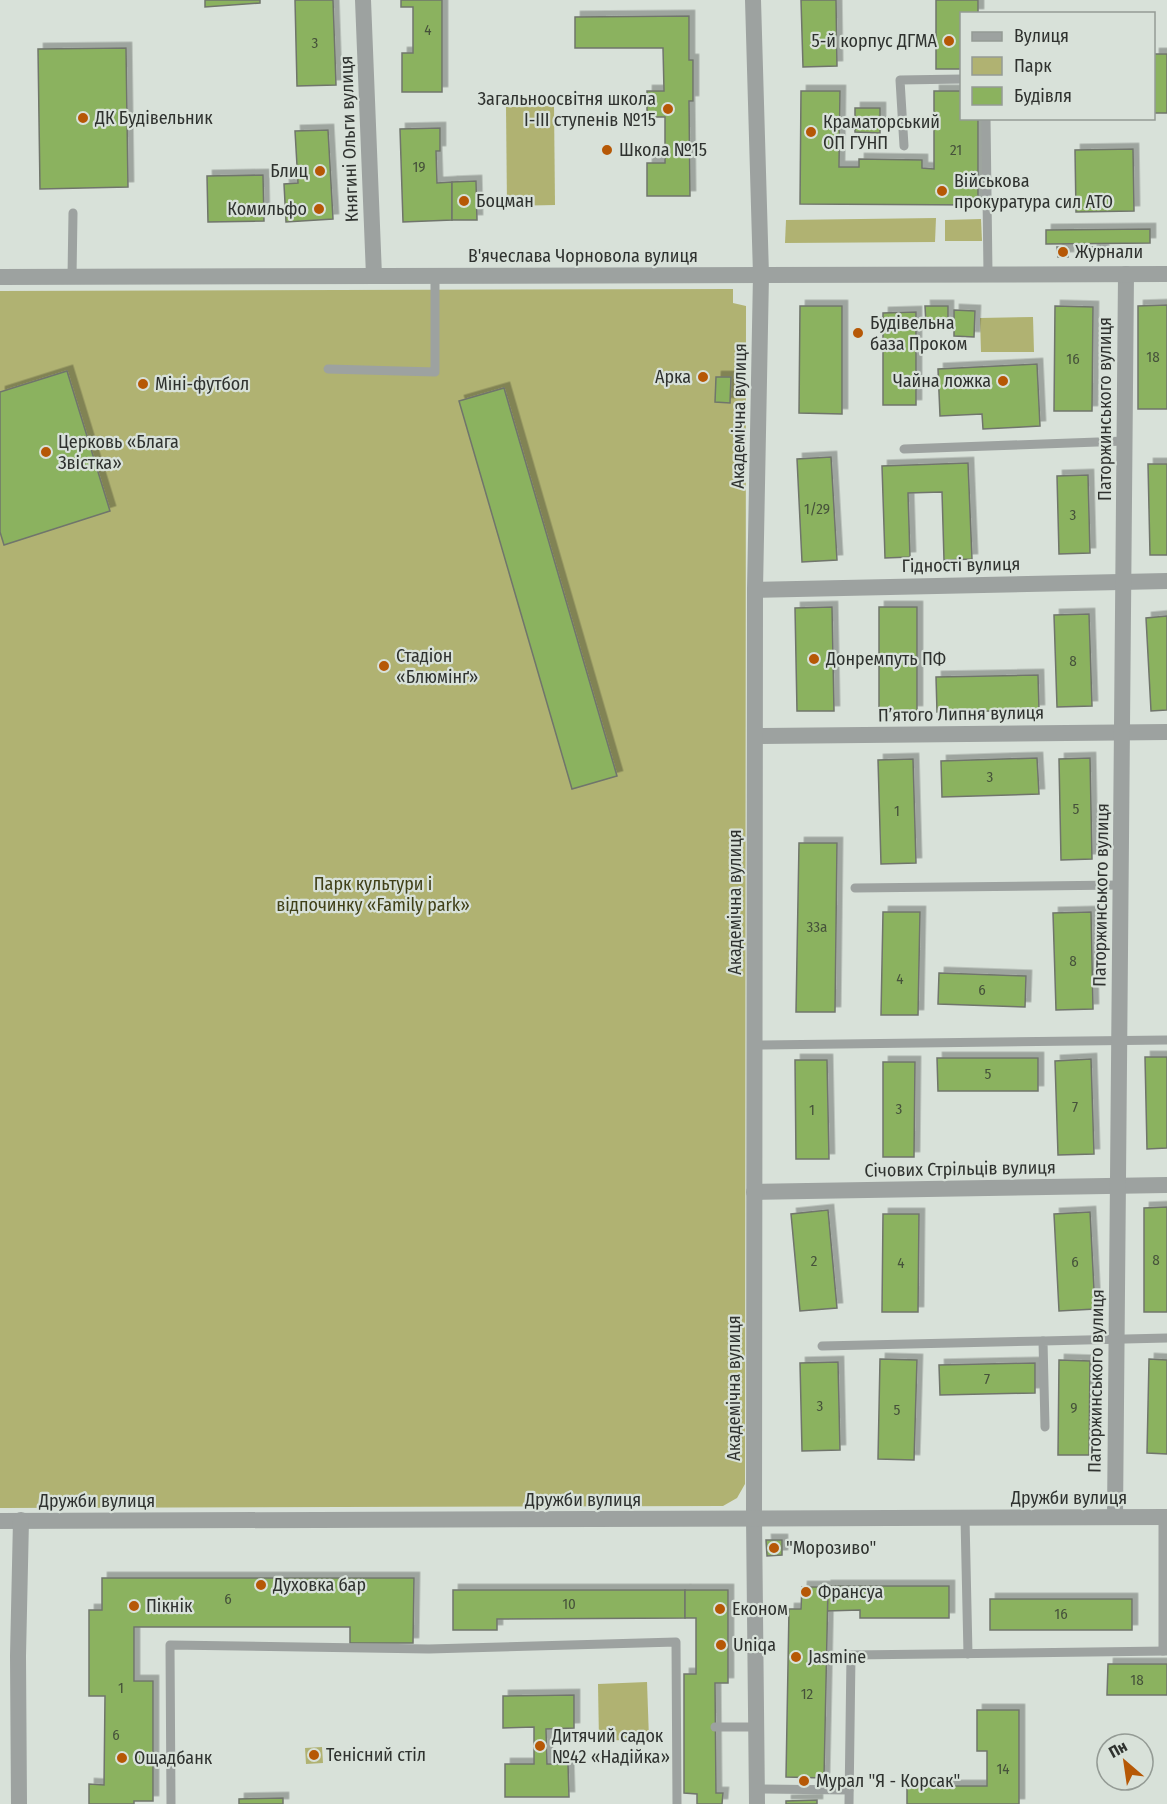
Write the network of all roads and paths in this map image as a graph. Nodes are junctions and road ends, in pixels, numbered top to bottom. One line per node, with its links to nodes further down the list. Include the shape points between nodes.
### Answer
1 (363, 0): 11 (street, Княгині Ольги вулиця)
2 (753, 0): 10 (street, Академічна вулиця)
3 (960, 78): 5 (lane, via 900,80)
4 (986, 120): 7 (lane)
5 (903, 146)
6 (73, 213): 14 (lane)
7 (988, 274): 8 (street, В'ячеслава Чорновола вулиця); 10 (street, В'ячеслава Чорновола вулиця)
8 (1126, 274): 9 (street, В'ячеслава Чорновола вулиця); 16 (street, Паторжинського вулиця)
9 (1167, 274)
10 (761, 275): 12 (street, В'ячеслава Чорновола вулиця); 20 (street, Академічна вулиця)
11 (374, 276): 12 (street, В'ячеслава Чорновола вулиця); 14 (street, В'ячеслава Чорновола вулиця)
12 (435, 276): 15 (lane, via 435,372)
13 (0, 277): 14 (street, В'ячеслава Чорновола вулиця)
14 (72, 277)
15 (328, 369)
16 (1125, 441): 17 (lane); 18 (street, Паторжинського вулиця)
17 (904, 449)
18 (1124, 581): 19 (street, Гідності вулиця); 20 (street, Гідності вулиця); 21 (street, Паторжинського вулиця)
19 (1167, 581)
20 (755, 590): 23 (street, Академічна вулиця)
21 (1123, 731): 22 (street, П’ятого Липня вулиця); 23 (street, П’ятого Липня вулиця); 24 (street, Паторжинського вулиця)
22 (1167, 732)
23 (755, 736): 28 (street, Академічна вулиця)
24 (1121, 885): 25 (lane); 27 (street, Паторжинського вулиця)
25 (855, 888)
26 (1167, 1040): 27 (lane)
27 (1119, 1041): 28 (lane); 29 (street, Паторжинського вулиця)
28 (754, 1045): 31 (street, Академічна вулиця)
29 (1118, 1186): 30 (street, Січових Стрільців вулиця); 31 (street, Січових Стрільців вулиця); 33 (street, Паторжинського вулиця)
30 (1165, 1187)
31 (754, 1192): 39 (street, Академічна вулиця)
32 (1167, 1338): 33 (lane)
33 (1116, 1339): 34 (lane); 37 (street, Паторжинського вулиця)
34 (1043, 1341): 35 (lane); 36 (lane)
35 (822, 1346)
36 (1045, 1427)
37 (1115, 1517): 38 (street, Дружби вулиця); 40 (street, Дружби вулиця)
38 (1165, 1517): 43 (lane)
39 (754, 1518): 40 (street, Дружби вулиця); 41 (street, Дружби вулиця); 46 (street, Академічна вулиця)
40 (965, 1518): 44 (lane)
41 (21, 1520): 42 (street, Дружби вулиця); 49 (street)
42 (0, 1521)
43 (1165, 1651): 44 (lane)
44 (968, 1654): 47 (lane, via 851,1655)
45 (716, 1727): 46 (lane)
46 (757, 1727): 48 (street, Академічна вулиця)
47 (849, 1790): 48 (lane); 52 (lane)
48 (757, 1796)
49 (19, 1804)
50 (171, 1804): 51 (lane, via 170,1645 429,1649 676,1642)
51 (677, 1804)
52 (849, 1804)

